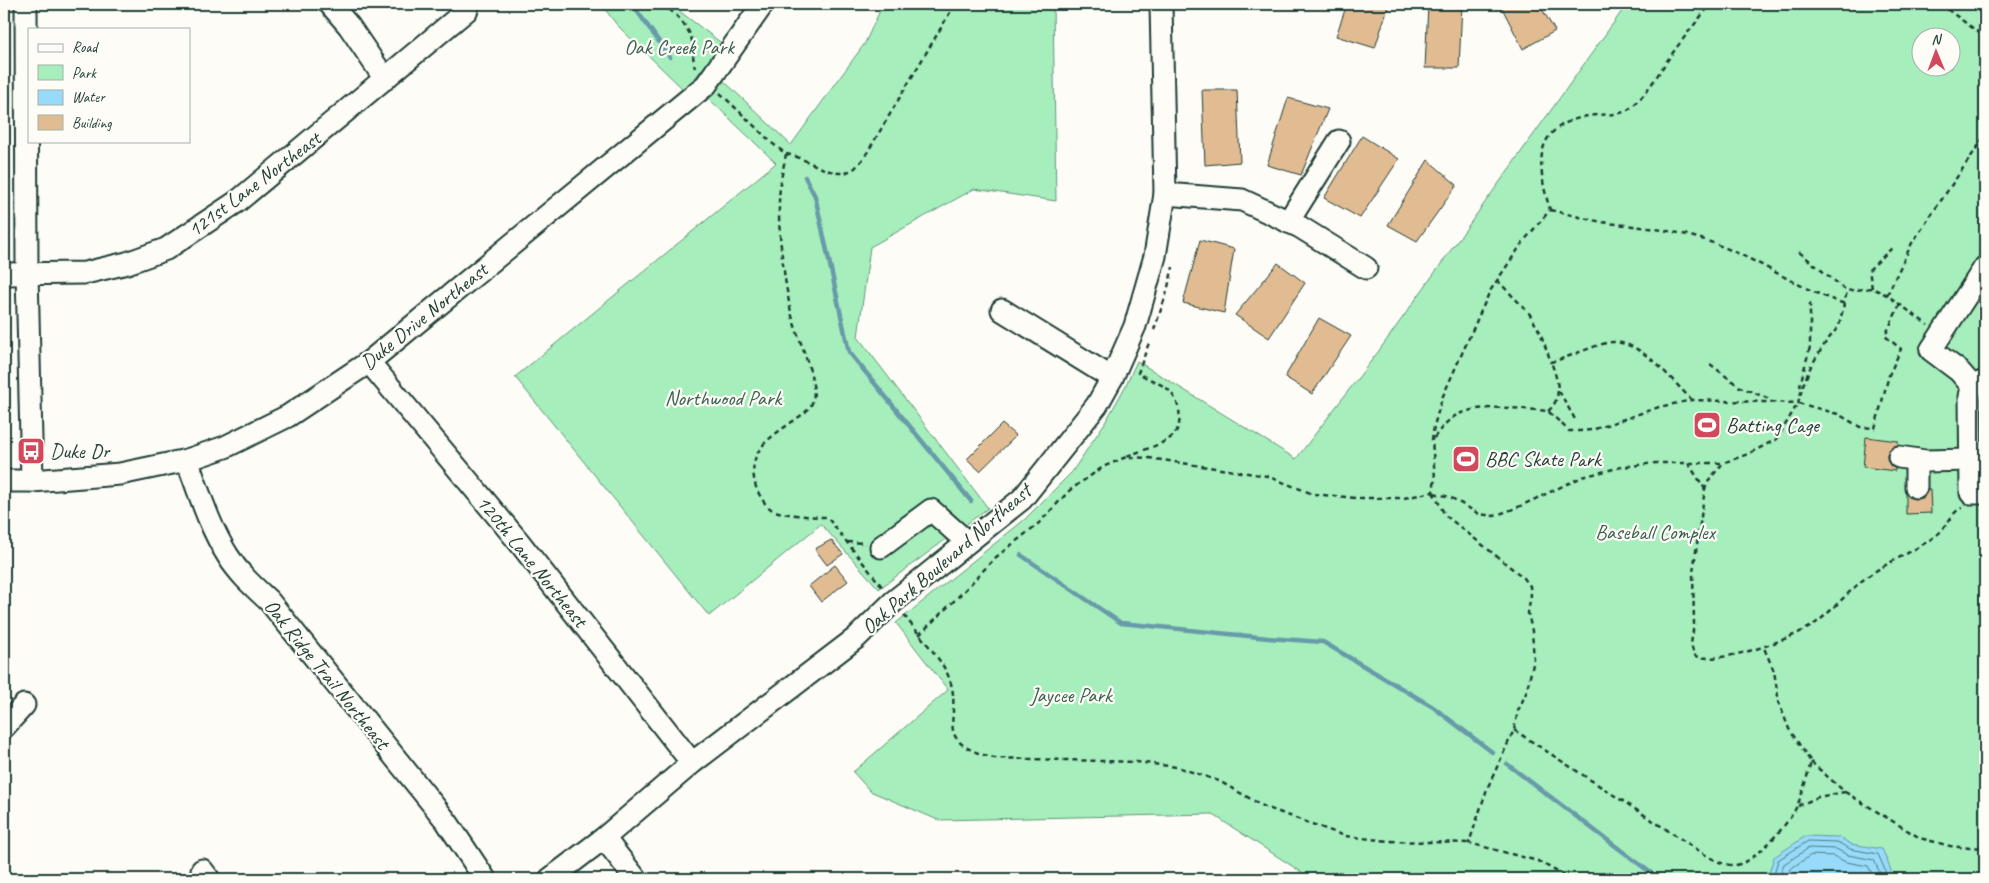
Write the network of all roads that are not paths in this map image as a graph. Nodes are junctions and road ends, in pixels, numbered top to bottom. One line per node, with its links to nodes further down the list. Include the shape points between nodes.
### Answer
1 (26, 4): 12 (street)
2 (330, 4): 6 (street, via 350,26)
3 (763, 4): 15 (street, Duke Drive Northeast, via 701,90)
4 (1161, 4): 8 (street, Oak Park Boulevard Northeast)
5 (467, 10): 6 (street, 121st Lane Northeast)
6 (385, 79): 12 (street, 121st Lane Northeast, via 238,201 166,248 127,263 85,273)
7 (1339, 141): 9 (street)
8 (1165, 194): 9 (street, via 1242,200); 16 (street, Oak Park Boulevard Northeast, via 1155,256 1134,326)
9 (1288, 222): 11 (street)
10 (1985, 267): 17 (street, via 1931,350)
11 (1366, 268)
12 (27, 273): 13 (street, 121st Lane Northeast); 21 (street)
13 (4, 274)
14 (1002, 310): 16 (street)
15 (369, 362): 18 (street, Duke Drive Northeast, via 288,416 224,447); 28 (street, 120th Lane Northeast, via 519,542)
16 (1112, 378): 24 (street, Oak Park Boulevard Northeast, via 1097,405 1022,499)
17 (1978, 384): 19 (street, via 1970,397)
18 (187, 460): 21 (street, Duke Drive Northeast, via 120,474); 30 (street, Oak Ridge Trail Northeast, via 206,513 228,556 245,579 269,601 447,822)
19 (1971, 460): 22 (street, via 1907,458); 23 (street, via 1971,493)
20 (4, 480): 21 (street, Duke Drive Northeast)
21 (32, 481)
22 (1916, 487)
23 (1985, 493)
24 (967, 542): 25 (street, via 931,510); 28 (street, Oak Park Boulevard Northeast, via 893,602 856,638)
25 (882, 547)
26 (24, 705): 27 (street)
27 (4, 727)
28 (692, 763): 29 (street, Oak Park Boulevard Northeast)
29 (604, 838): 31 (street, Oak Park Boulevard Northeast); 32 (street)
30 (485, 879)
31 (550, 879)
32 (636, 879)

